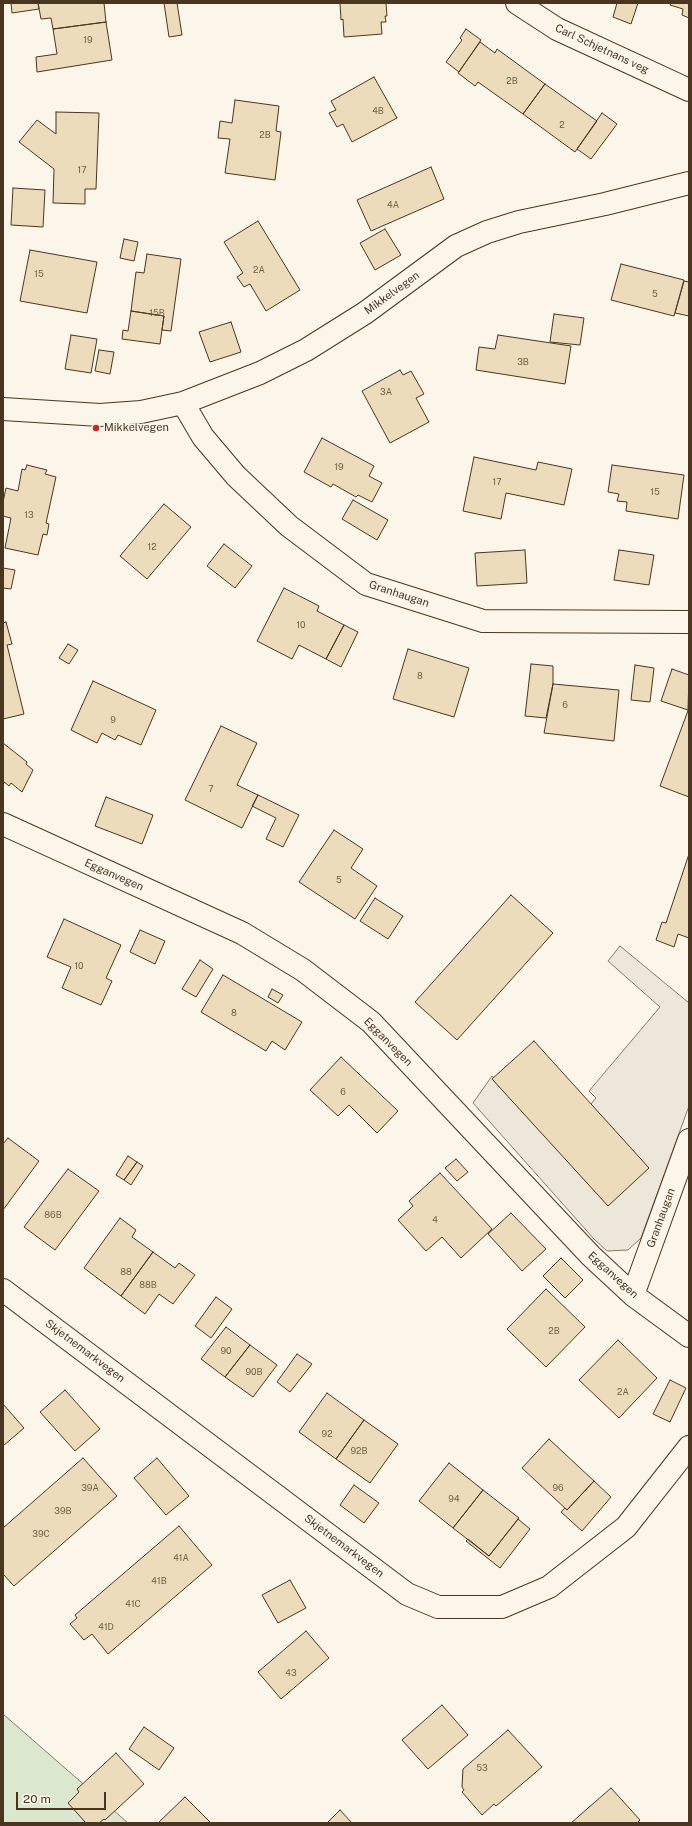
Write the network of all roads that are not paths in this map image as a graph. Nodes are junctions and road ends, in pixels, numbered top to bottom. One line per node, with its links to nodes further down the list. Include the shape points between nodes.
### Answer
1 (517, 3): 2 (street, Carl Schjetnans veg, via 557,29)
2 (689, 90)
3 (689, 183): 4 (street, Mikkelvegen, via 519,222 487,232 456,246 365,313 306,350 260,373)
4 (183, 403): 5 (street, Mikkelvegen, via 140,412 100,415); 6 (street, Granhaugan, via 203,438 236,476 289,526 366,584 483,621)
5 (3, 409)
6 (689, 622)
7 (3, 824): 10 (street, Egganvegen, via 242,933 303,970 371,1022 591,1256)
8 (689, 1140): 10 (street, Granhaugan)
9 (3, 1290): 12 (street, Skjetnemarkvegen, via 408,1594 438,1607 502,1608 549,1587 626,1526)
10 (633, 1295): 11 (street, Egganvegen)
11 (689, 1336)
12 (689, 1447)

